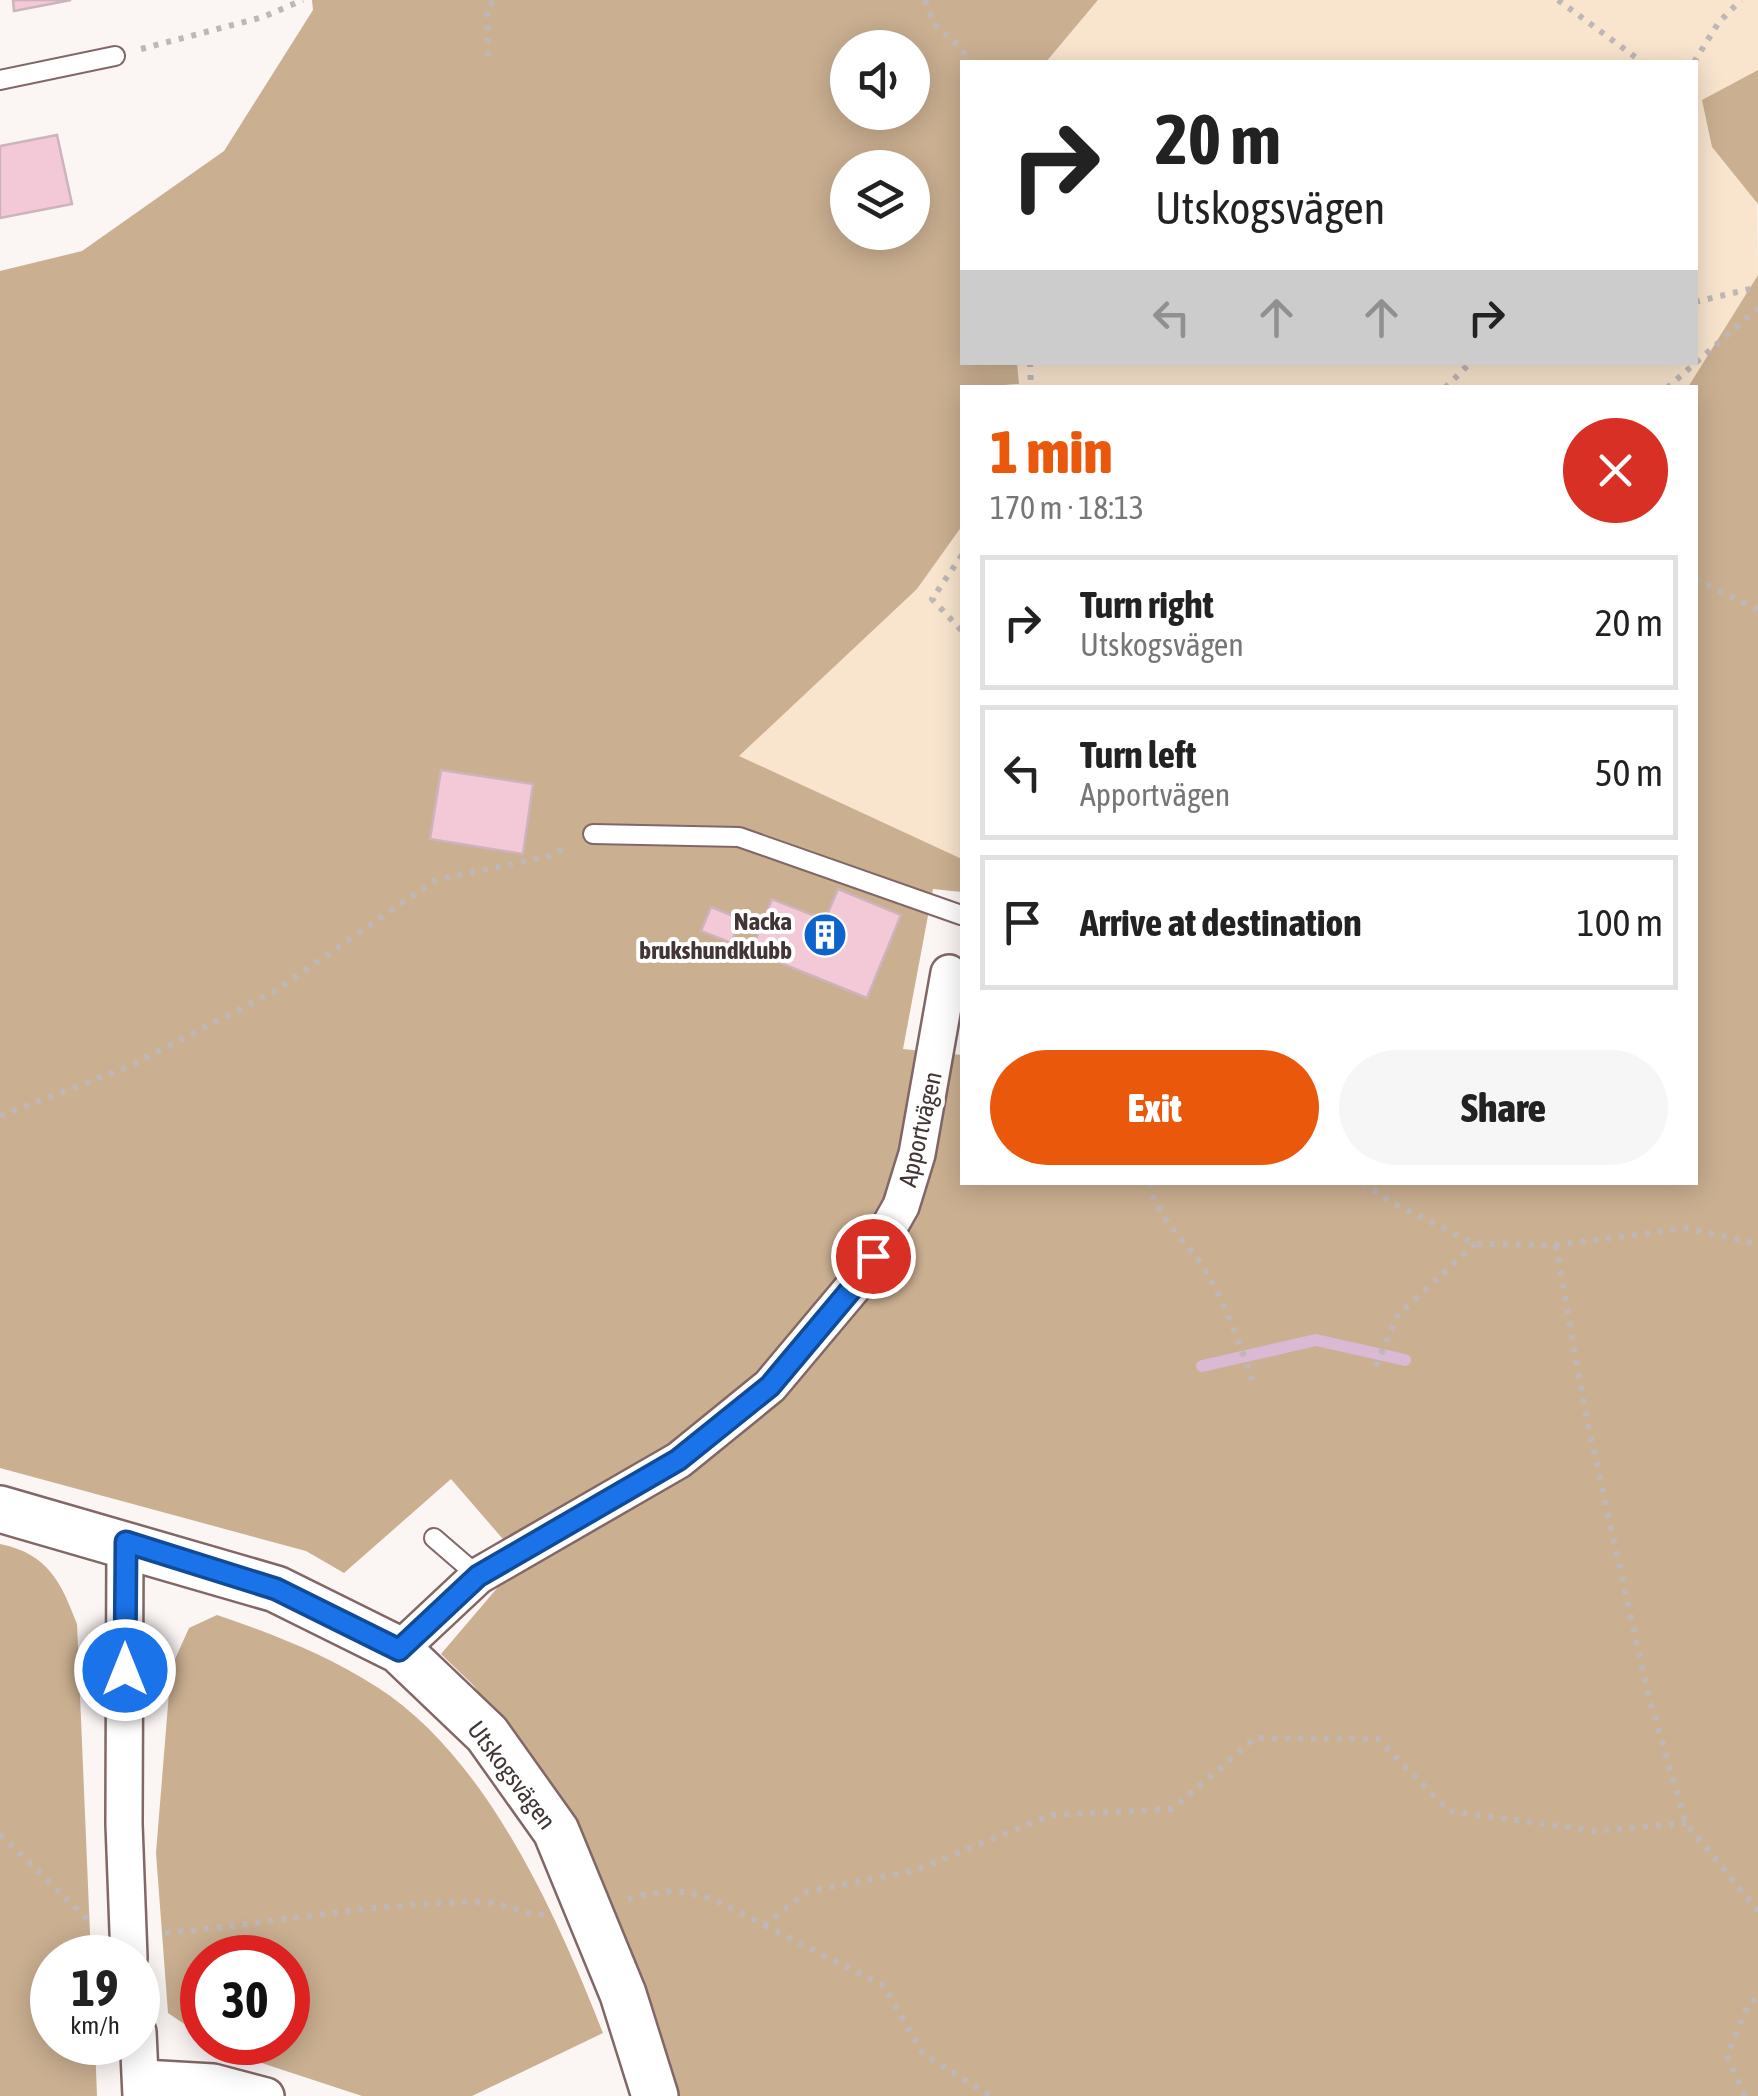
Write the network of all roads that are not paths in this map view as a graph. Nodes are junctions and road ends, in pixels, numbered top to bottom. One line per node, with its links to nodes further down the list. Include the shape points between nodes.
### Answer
1 (115, 56): 2 (lane)
2 (0, 80)
3 (594, 834): 4 (lane, via 739,837)
4 (960, 915)
5 (949, 973): 9 (street, Apportvägen, via 917,1154 901,1206 859,1280 770,1386 678,1460)
6 (0, 1509): 8 (street, Utskogsvägen)
7 (434, 1538): 9 (lane)
8 (126, 1542): 10 (street, Utskogsvägen, via 276,1589); 11 (street)
9 (478, 1576): 10 (street, Apportvägen)
10 (399, 1650): 14 (street, Utskogsvägen, via 487,1734 556,1831 591,1910)
11 (128, 1935)
12 (142, 2087): 13 (street, via 214,2082)
13 (266, 2096)
14 (654, 2096)

